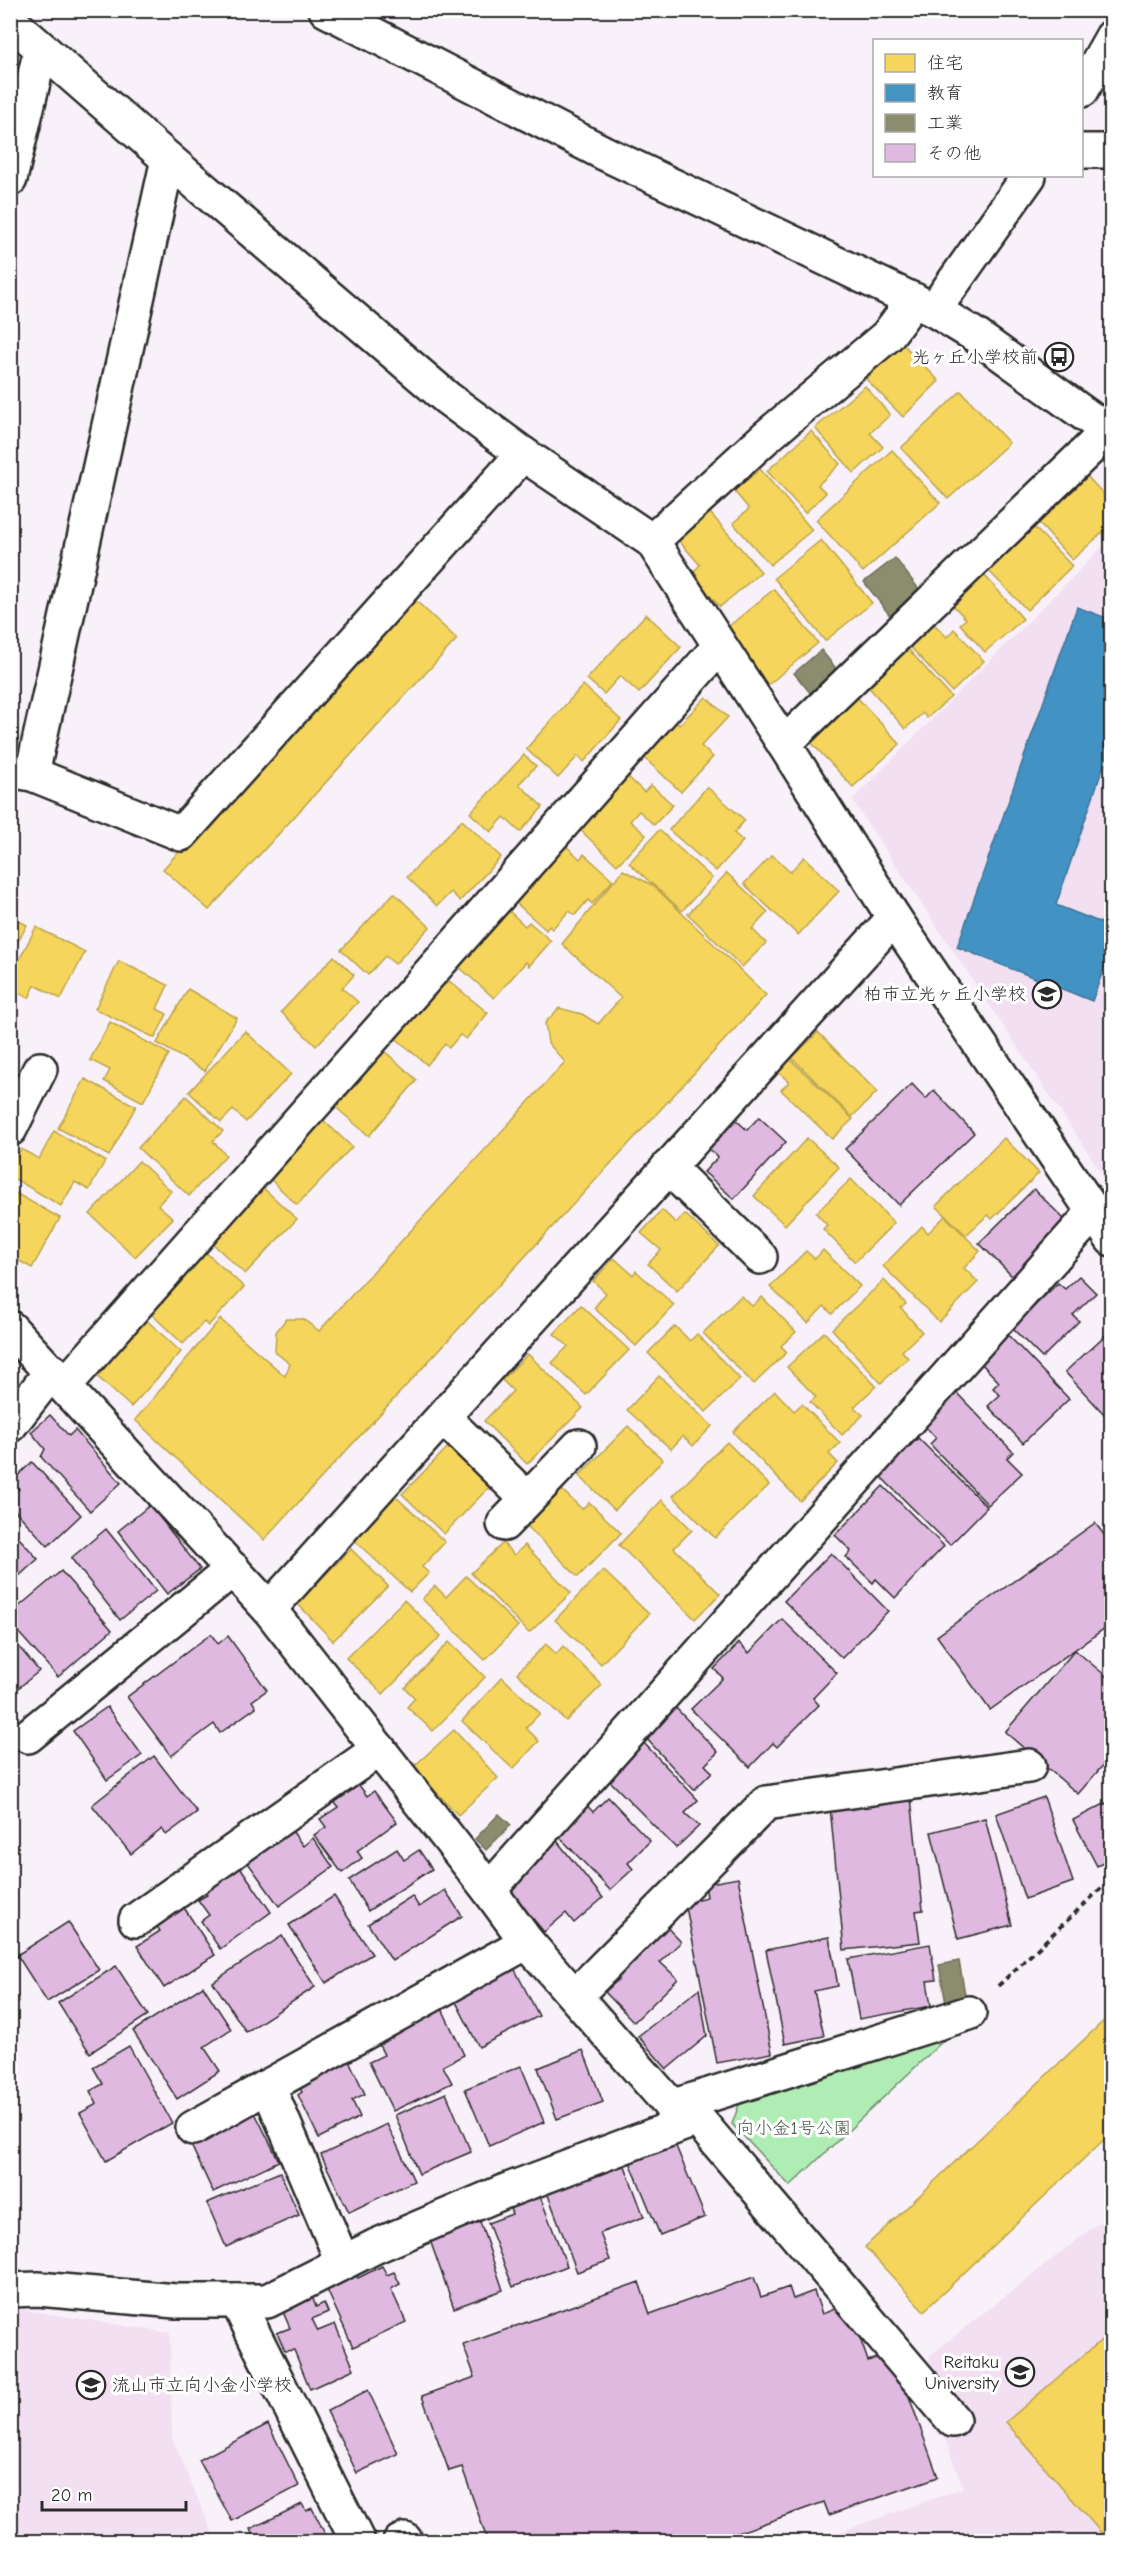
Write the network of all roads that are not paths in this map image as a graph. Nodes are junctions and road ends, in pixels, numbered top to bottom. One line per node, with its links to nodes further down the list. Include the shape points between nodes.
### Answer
1 (326, 10): 11 (street, via 604,153)
2 (10, 21): 4 (street)
3 (1112, 38): 5 (street)
4 (42, 49): 8 (street); 10 (street)
5 (1083, 88)
6 (1083, 151): 7 (street)
7 (1112, 151)
8 (168, 159): 13 (street, via 447,398); 17 (street)
9 (1028, 177): 11 (street)
10 (10, 179)
11 (924, 305): 12 (street, via 975,335); 14 (street, via 766,437)
12 (1110, 433): 16 (street)
13 (522, 454): 14 (street); 17 (street, via 181,834)
14 (652, 541): 15 (street)
15 (719, 647): 16 (street); 25 (street)
16 (784, 744): 18 (street)
17 (21, 772)
18 (894, 918): 21 (street); 22 (street)
19 (40, 1069): 20 (street)
20 (10, 1129)
21 (668, 1167): 23 (street); 26 (street)
22 (1103, 1226): 36 (street)
23 (760, 1257)
24 (10, 1328): 25 (street)
25 (59, 1378): 27 (street); 31 (street)
26 (443, 1417): 29 (street); 32 (street)
27 (10, 1425)
28 (579, 1446): 29 (street)
29 (527, 1499): 30 (street)
30 (504, 1524)
31 (233, 1569): 32 (street); 33 (street)
32 (269, 1609): 34 (street)
33 (28, 1736)
34 (379, 1749): 36 (street); 37 (street)
35 (1029, 1766): 39 (street, via 766,1803)
36 (489, 1890): 38 (street)
37 (136, 1920)
38 (527, 1942): 39 (street); 41 (street)
39 (575, 1996): 42 (street)
40 (969, 2013): 42 (street)
41 (268, 2086): 43 (street); 44 (street)
42 (677, 2105): 44 (street, via 686,2123 503,2192); 47 (street)
43 (193, 2128)
44 (343, 2263): 46 (street, via 267,2301)
45 (10, 2290): 46 (street)
46 (237, 2301): 48 (street)
47 (953, 2420)
48 (358, 2541)

